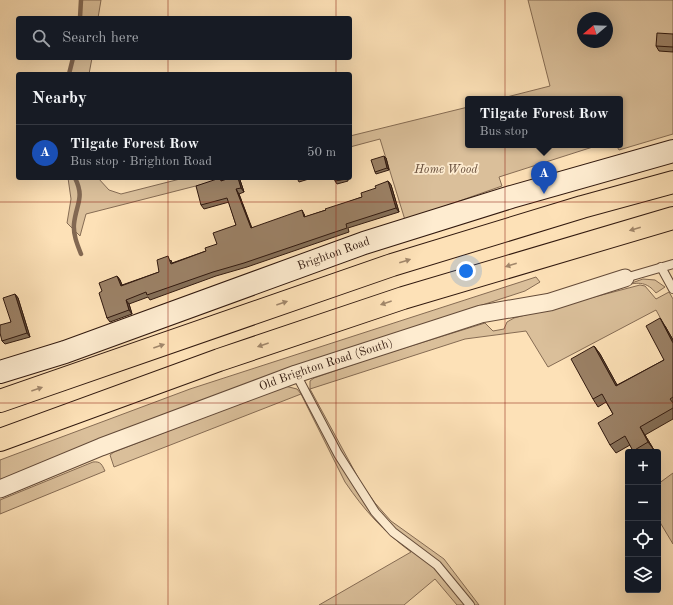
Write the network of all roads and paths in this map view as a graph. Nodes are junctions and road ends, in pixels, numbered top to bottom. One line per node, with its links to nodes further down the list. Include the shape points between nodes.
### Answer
1 (673, 151): 8 (street, Brighton Road, via 511,197 364,243 65,352)
2 (673, 182): 10 (highway, one-way to 2, via 392,265)
3 (673, 218): 11 (highway, one-way to 11, via 402,298 219,360)
4 (673, 264): 5 (lane, Old Brighton Road (South))
5 (661, 267): 6 (lane, Old Brighton Road (South)); 7 (lane)
6 (625, 278): 9 (street, Old Brighton Road (South), via 550,302 481,314)
7 (673, 289)
8 (0, 372)
9 (296, 374): 12 (street, Old Brighton Road (South), via 101,447); 13 (lane, via 338,454 375,512 393,532 436,565)
10 (0, 401)
11 (0, 440)
12 (0, 489)
13 (470, 605)

